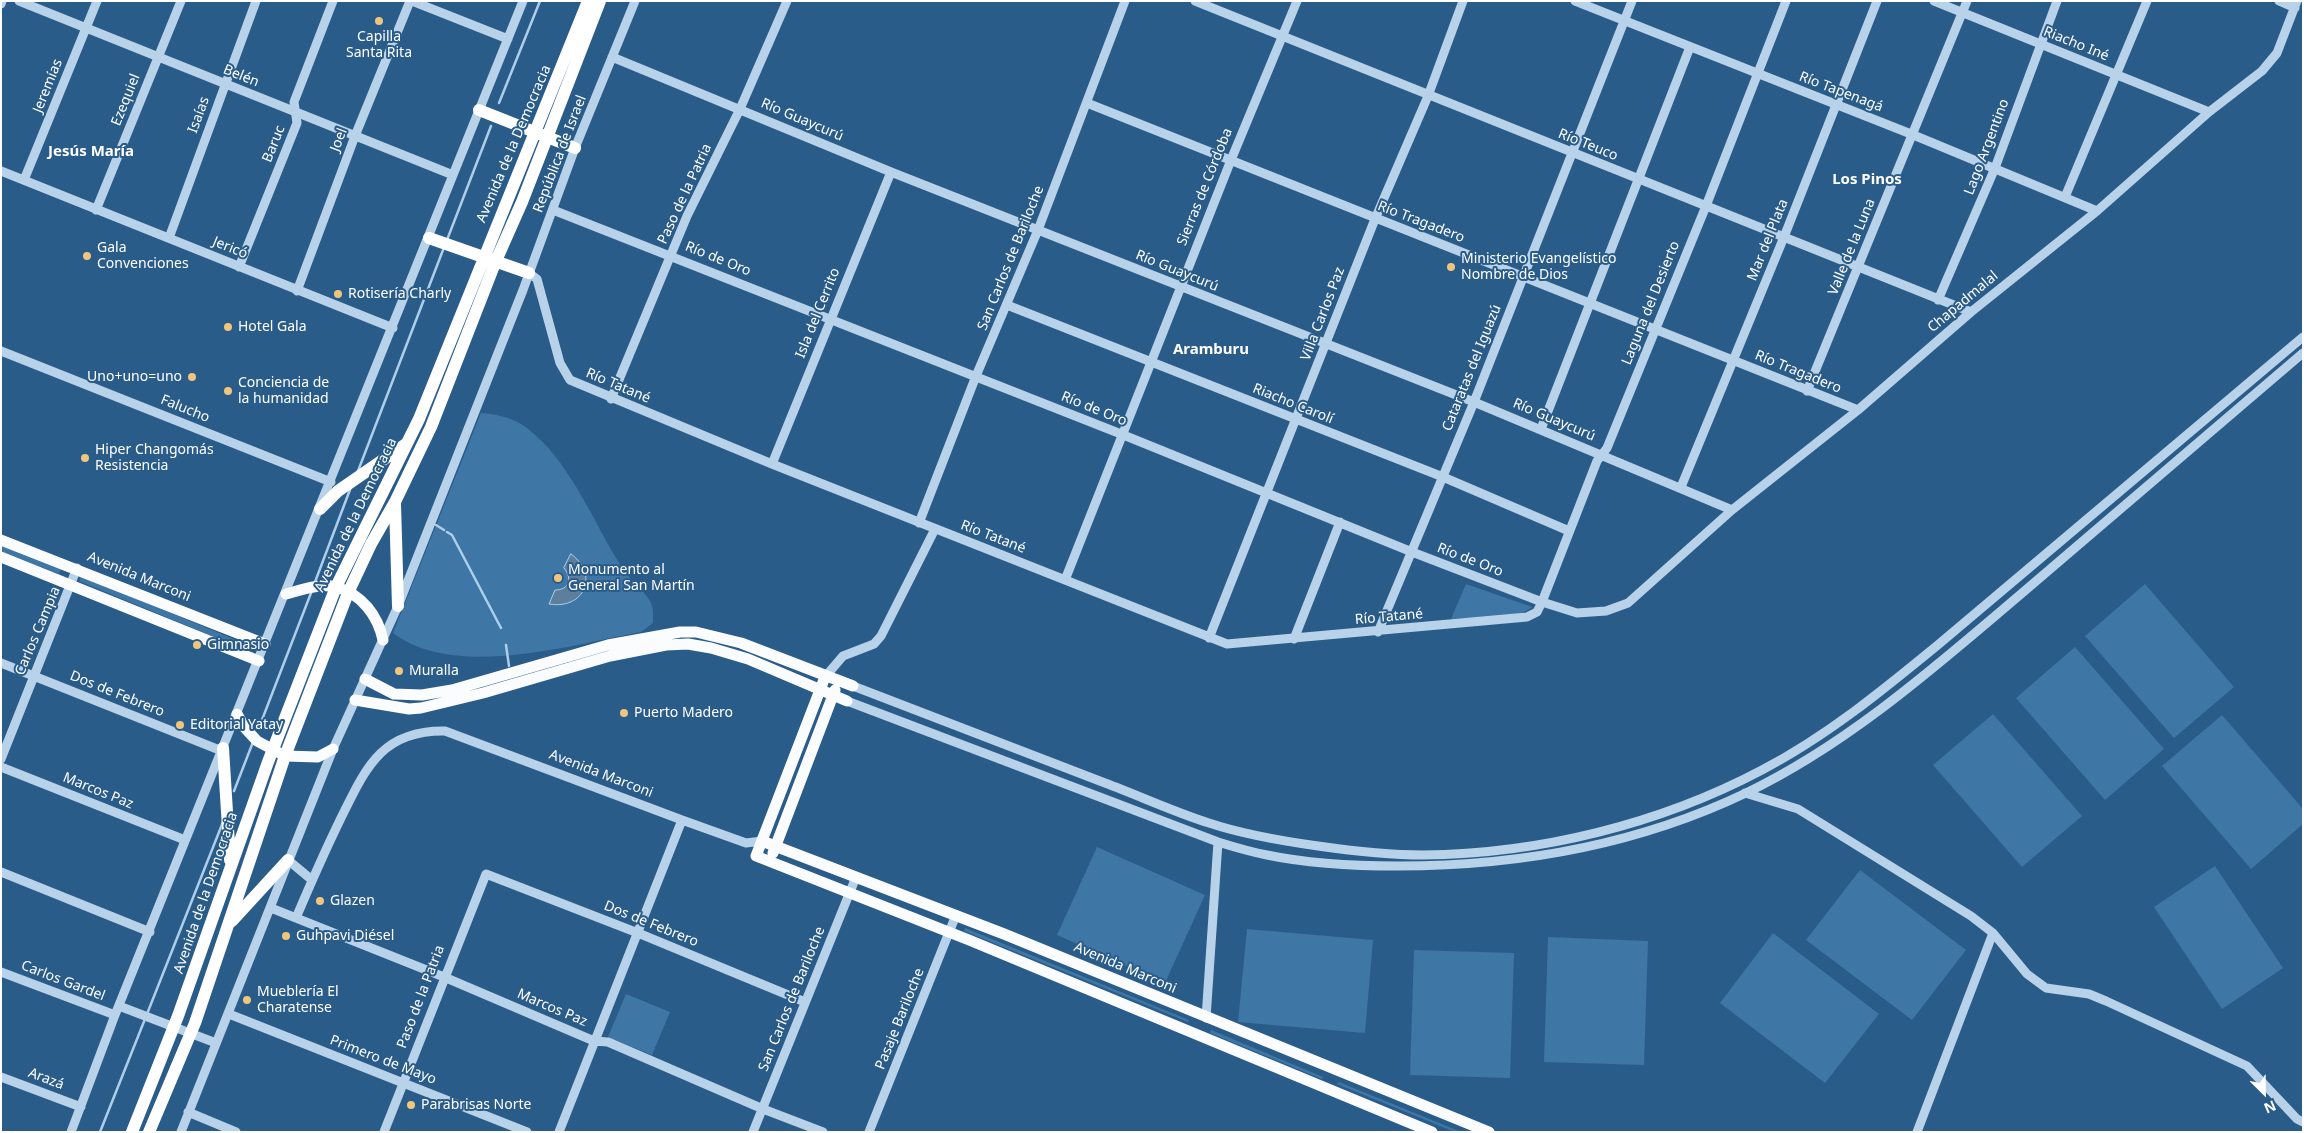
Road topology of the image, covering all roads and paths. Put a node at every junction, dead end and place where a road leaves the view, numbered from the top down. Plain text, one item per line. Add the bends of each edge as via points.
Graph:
1 (19, 1) edge
2 (97, 1) edge
3 (181, 1) edge
4 (256, 1) edge
5 (333, 1) edge
6 (411, 1) edge
7 (523, 1) edge
8 (588, 1) edge
9 (600, 1) edge
10 (635, 1) edge
11 (787, 1) edge
12 (1125, 1) edge
13 (1195, 1) edge
14 (1297, 1) edge
15 (1463, 1) edge
16 (1575, 1) edge
17 (1632, 1) edge
18 (1786, 1) edge
19 (1877, 1) edge
20 (1934, 1) edge
21 (1967, 1) edge
22 (2057, 1) edge
23 (2147, 1) edge
24 (2279, 1) edge
25 (2296, 4) edge
26 (1962, 13) junction
27 (1624, 20) junction
28 (86, 28) junction
29 (1282, 37) junction
30 (508, 39) junction
31 (2040, 44) junction
32 (1690, 47) junction
33 (158, 57) junction
34 (612, 57) junction
35 (1756, 74) junction
36 (2118, 75) junction
37 (225, 84) junction
38 (1428, 96) junction
39 (1087, 103) junction
40 (1835, 104) junction
41 (740, 109) junction
42 (478, 110) junction
43 (2209, 112) junction
44 (295, 113) junction
45 (542, 134) junction
46 (1911, 134) junction
47 (355, 136) junction
48 (575, 148) junction
49 (1571, 153) junction
50 (1231, 160) junction
51 (1995, 168) junction
52 (1, 171) edge
53 (891, 172) junction
54 (453, 175) junction
55 (24, 180) junction
56 (1638, 180) junction
57 (2065, 197) junction
58 (1706, 206) junction
59 (96, 210) junction
60 (553, 210) junction
61 (2096, 211) junction
62 (1376, 219) junction
63 (1038, 230) junction
64 (1784, 237) junction
65 (169, 238) junction
66 (429, 238) junction
67 (672, 256) junction
68 (483, 258) junction
69 (495, 263) junction
70 (239, 267) junction
71 (1859, 268) junction
72 (529, 273) junction
73 (1524, 276) junction
74 (1180, 288) junction
75 (297, 291) junction
76 (1938, 300) junction
77 (1588, 302) junction
78 (1007, 305) junction
79 (1971, 312) junction
80 (830, 319) junction
81 (393, 328) junction
82 (1655, 328) junction
83 (2303, 337) edge
84 (1326, 344) junction
85 (1, 351) edge
86 (2303, 353) edge
87 (1733, 361) junction
88 (1152, 362) junction
89 (976, 376) junction
90 (1807, 391) junction
91 (611, 399) junction
92 (1474, 402) junction
93 (1858, 410) junction
94 (1297, 420) junction
95 (1540, 429) junction
96 (1121, 434) junction
97 (408, 443) junction
98 (1602, 456) junction
99 (772, 464) junction
100 (1443, 477) junction
101 (331, 482) junction
102 (1681, 487) junction
103 (1268, 493) junction
104 (395, 502) junction
105 (320, 509) junction
106 (1732, 510) junction
107 (1340, 522) junction
108 (919, 523) junction
109 (934, 529) junction
110 (1569, 531) junction
111 (1, 540) edge
112 (1412, 552) junction
113 (1, 557) edge
114 (78, 568) junction
115 (1065, 580) junction
116 (72, 586) junction
117 (336, 587) junction
118 (348, 592) junction
119 (286, 594) junction
120 (1542, 602) junction
121 (1628, 603) joint
122 (398, 606) junction
123 (1537, 612) joint
124 (1378, 632) junction
125 (1209, 638) junction
126 (1294, 639) junction
127 (383, 640) junction
128 (265, 644) junction
129 (259, 660) junction
130 (1, 663) edge
131 (34, 676) junction
132 (825, 676) junction
133 (365, 679) junction
134 (839, 681) junction
135 (853, 686) joint
136 (820, 690) junction
137 (833, 695) junction
138 (355, 700) junction
139 (847, 700) joint
140 (237, 714) junction
141 (333, 749) junction
142 (223, 750) junction
143 (272, 750) junction
144 (284, 756) junction
145 (1, 759) edge
146 (1, 768) edge
147 (1746, 793) junction
148 (682, 820) junction
149 (186, 840) junction
150 (762, 841) junction
151 (1218, 842) junction
152 (746, 843) junction
153 (776, 846) junction
154 (756, 856) junction
155 (288, 860) junction
156 (770, 861) junction
157 (231, 869) junction
158 (1, 872) edge
159 (486, 874) joint
160 (856, 877) junction
161 (312, 880) junction
162 (850, 893) junction
163 (271, 908) junction
164 (956, 916) junction
165 (296, 918) junction
166 (229, 924) junction
167 (150, 932) junction
168 (949, 932) junction
169 (638, 933) junction
170 (1993, 933) junction
171 (1, 972) edge
172 (444, 977) junction
173 (805, 1002) junction
174 (119, 1006) junction
175 (229, 1014) junction
176 (115, 1015) junction
177 (1206, 1018) junction
178 (174, 1027) junction
179 (191, 1033) junction
180 (1199, 1035) junction
181 (594, 1041) junction
182 (216, 1043) junction
183 (1, 1076) edge
184 (403, 1082) junction
185 (81, 1107) junction
186 (763, 1109) junction
187 (188, 1112) junction
188 (213, 1122) junction
189 (2303, 1122) edge
190 (71, 1132) edge
191 (132, 1132) edge
192 (149, 1132) edge
193 (181, 1132) edge
194 (209, 1132) edge
195 (236, 1132) edge
196 (384, 1132) edge
197 (527, 1132) edge
198 (559, 1132) edge
199 (753, 1132) edge
200 (823, 1132) edge
201 (869, 1132) edge
202 (1432, 1132) edge
203 (1489, 1132) edge
204 (1917, 1132) edge

1 - 28 street, Belén
2 - 28 street, Jeremías
3 - 33 street, Ezequiel
4 - 37 street, Isaías
5 - 44 street, Baruc via 294,102
6 - 30 street
6 - 47 street, Joel
7 - 30 street
8 - 45 highway, Avenida de la Democracia
9 - 45 highway, Avenida de la Democracia
10 - 34 street, República de Israel
11 - 41 street, Paso de la Patria
12 - 39 street, San Carlos de Bariloche
13 - 29 street, Río Teuco
14 - 29 street, Sierras de Córdoba
15 - 38 street, Villa Carlos Paz
16 - 27 street, Río Tapenagá
17 - 27 street, Cataratas del Iguazú
18 - 35 street, Laguna del Desierto
19 - 40 street, Mar del Plata
20 - 26 street, Riacho Iné
21 - 26 street, Valle de la Luna
22 - 31 street, Lago Argentino
23 - 36 street
24 - 25 street
25 - 43 street, Chapadmalal via 2277,53 2262,71
26 - 31 street, Riacho Iné
26 - 46 street, Valle de la Luna
27 - 32 street, Río Tapenagá
27 - 49 street, Cataratas del Iguazú
28 - 33 street, Belén
28 - 55 street, Jeremías
29 - 38 street, Río Teuco
29 - 50 street, Sierras de Córdoba
30 - 42 street
31 - 36 street, Riacho Iné
31 - 51 street, Lago Argentino
32 - 35 street, Río Tapenagá
32 - 56 street
33 - 37 street, Belén
33 - 59 street, Ezequiel
34 - 41 street, Río Guaycurú
34 - 48 street, República de Israel
35 - 40 street, Río Tapenagá
35 - 58 street, Laguna del Desierto
36 - 43 street, Riacho Iné
36 - 57 street
37 - 44 street, Belén
37 - 65 street, Isaías
38 - 49 street, Río Teuco
38 - 62 street, Villa Carlos Paz
39 - 50 street, Río Tragadero
39 - 63 street, San Carlos de Bariloche
40 - 46 street, Río Tapenagá
40 - 64 street, Mar del Plata
41 - 53 street, Río Guaycurú
41 - 67 street, Paso de la Patria via 687,216
42 - 45 highway
42 - 54 street
43 - 61 street, Chapadmalal
44 - 47 street, Belén
44 - 70 street, Baruc via 297,123
45 - 48 highway
45 - 68 highway, Avenida de la Democracia
45 - 69 highway, Avenida de la Democracia via 522,202
46 - 51 street, Río Tapenagá
46 - 71 street, Valle de la Luna
47 - 54 street, Belén
47 - 75 street, Joel
48 - 60 street, República de Israel
49 - 56 street, Río Teuco
49 - 73 street, Cataratas del Iguazú
50 - 62 street, Río Tragadero
50 - 74 street, Sierras de Córdoba
51 - 57 street, Río Tapenagá
51 - 76 street, Lago Argentino
52 - 55 street, Jericó
53 - 63 street, Río Guaycurú
53 - 80 street, Isla del Cerrito
54 - 66 street
55 - 59 street, Jericó
56 - 58 street, Río Teuco
56 - 77 street
57 - 61 street, Río Tapenagá
58 - 64 street, Río Teuco
58 - 82 street, Laguna del Desierto
59 - 65 street, Jericó
60 - 67 street, Río de Oro
60 - 72 street, República de Israel
61 - 79 street, Chapadmalal
62 - 73 street, Río Tragadero
62 - 84 street, Villa Carlos Paz
63 - 74 street, Río Guaycurú
63 - 78 street, San Carlos de Bariloche
64 - 71 street, Río Teuco
64 - 87 street, Mar del Plata
65 - 70 street, Jericó
66 - 68 highway
66 - 81 street
67 - 80 street, Río de Oro
67 - 91 street, Paso de la Patria
68 - 69 highway
68 - 97 highway, Avenida de la Democracia
69 - 72 highway
69 - 104 highway, Avenida de la Democracia via 431,427
70 - 75 street, Jericó
71 - 76 street, Río Teuco
71 - 90 street, Valle de la Luna
72 - 91 street, Río Tatané via 537,279 560,363 570,380
72 - 122 street, República de Israel
73 - 77 street, Río Tragadero
73 - 92 street, Cataratas del Iguazú
74 - 84 street, Río Guaycurú
74 - 88 street, Sierras de Córdoba
75 - 81 street, Jericó
76 - 79 street, Río Teuco
77 - 82 street, Río Tragadero
77 - 95 street
78 - 88 street, Riacho Carolí
78 - 89 street, San Carlos de Bariloche
79 - 93 street, Chapadmalal
80 - 89 street, Río de Oro
80 - 99 street, Isla del Cerrito
81 - 101 street
82 - 87 street, Río Tragadero
82 - 98 street, Laguna del Desierto
83 - 135 street via 1939,644 1823,734 1738,783 1616,828 1549,842 1424,855 1372,853 1277,841 1210,824
84 - 92 street, Río Guaycurú
84 - 94 street, Villa Carlos Paz
85 - 101 street, Falucho
86 - 147 street via 1886,705 1828,746
87 - 90 street, Río Tragadero
87 - 102 street, Mar del Plata
88 - 94 street, Riacho Carolí
88 - 96 street, Sierras de Córdoba
89 - 96 street, Río de Oro
89 - 108 street, San Carlos de Bariloche
90 - 93 street, Río Tragadero
91 - 99 street, Río Tatané
92 - 95 street, Río Guaycurú
92 - 100 street, Cataratas del Iguazú
93 - 106 street, Chapadmalal
94 - 100 street, Riacho Carolí
94 - 103 street, Villa Carlos Paz
95 - 98 street, Río Guaycurú
96 - 103 street, Río de Oro
96 - 115 street, Sierras de Córdoba
97 - 105 highway via 338,491
97 - 117 highway, Avenida de la Democracia
98 - 102 street, Río Guaycurú
98 - 110 street, Laguna del Desierto via 1597,461
99 - 108 street, Río Tatané
100 - 110 street, Riacho Carolí
100 - 112 street, Cataratas del Iguazú
101 - 105 street
102 - 106 street, Río Guaycurú
103 - 107 street, Río de Oro
103 - 125 street, Villa Carlos Paz
104 - 118 highway, Avenida de la Democracia
104 - 122 highway
105 - 119 street
106 - 121 street, Chapadmalal
107 - 112 street, Río de Oro
107 - 126 street
108 - 109 street, Río Tatané
109 - 115 street, Río Tatané
109 - 132 street via 881,636 874,644 843,656
110 - 120 street, Laguna del Desierto
111 - 114 main road, Avenida Marconi
112 - 120 street, Río de Oro
112 - 124 street, Cataratas del Iguazú
113 - 116 main road
114 - 116 street, Carlos Campia
114 - 128 main road, Avenida Marconi
115 - 125 street, Río Tatané
116 - 129 main road
116 - 131 street, Carlos Campia
117 - 118 main road
117 - 119 main road via 316,587
117 - 143 highway, Avenida de la Democracia
118 - 127 main road via 369,609 380,626
118 - 144 highway, Avenida de la Democracia
119 - 128 street
120 - 121 street, Río de Oro via 1577,613 1606,611
120 - 123 street, Laguna del Desierto
122 - 127 street
123 - 124 street, Río Tatané via 1527,617
124 - 126 street, Río Tatané
125 - 126 street, Río Tatané via 1227,644
127 - 133 street
128 - 129 street
129 - 140 street
130 - 131 street, Dos de Febrero
131 - 142 street, Dos de Febrero
131 - 145 street, Carlos Campia
132 - 133 main road via 741,643 696,632 680,632 608,645 452,690 422,695 394,694
132 - 134 main road
132 - 136 main road
133 - 138 street
134 - 135 main road
134 - 137 main road
136 - 137 main road
136 - 138 main road via 748,659 688,644 610,656 421,708
136 - 150 main road
137 - 139 main road
137 - 153 main road
138 - 141 street
139 - 151 street
140 - 142 street
140 - 143 main road via 257,741
141 - 144 main road via 318,757
141 - 155 street
142 - 149 street
142 - 157 highway
143 - 144 main road
143 - 157 highway, Avenida de la Democracia
144 - 166 highway, Avenida de la Democracia
146 - 149 street, Marcos Paz
147 - 151 street via 1671,824 1620,840 1553,854 1482,863 1370,866 1267,855
147 - 170 street via 1798,809 1971,916
148 - 152 street, Avenida Marconi
148 - 161 street, Avenida Marconi via 445,732 423,731 390,746 366,767
148 - 169 street
149 - 167 street
150 - 152 street, Avenida Marconi
150 - 153 main road, Avenida Marconi
150 - 154 main road
151 - 177 street
152 - 154 street
153 - 156 main road
153 - 160 main road, Avenida Marconi
154 - 156 main road
155 - 161 street
155 - 163 street
155 - 166 highway
156 - 162 main road
157 - 178 highway, Avenida de la Democracia
158 - 167 street
159 - 169 street, Dos de Febrero
159 - 172 street, Paso de la Patria
160 - 162 street, San Carlos de Bariloche
160 - 164 main road, Avenida Marconi
161 - 165 street
162 - 168 main road
162 - 173 street, San Carlos de Bariloche
163 - 165 street, Marcos Paz
163 - 175 street
164 - 168 street, Pasaje Bariloche
164 - 177 main road, Avenida Marconi
165 - 172 street, Marcos Paz
166 - 179 highway, Avenida de la Democracia
167 - 174 street
168 - 180 main road
168 - 201 street, Pasaje Bariloche
169 - 173 street, Dos de Febrero
169 - 181 street
170 - 189 street via 2027,974 2046,988 2089,994 2106,1000 2247,1066 2296,1119
170 - 204 street
171 - 176 street, Carlos Gardel
172 - 181 street, Marcos Paz
172 - 184 street, Paso de la Patria
173 - 186 street, San Carlos de Bariloche
174 - 176 street
174 - 178 street
175 - 182 street
175 - 184 street, Primero de Mayo
176 - 185 street
177 - 180 main road
177 - 203 main road, Avenida Marconi
178 - 179 street
178 - 191 highway, Avenida de la Democracia
179 - 182 street
179 - 192 highway, Avenida de la Democracia
180 - 202 main road
181 - 186 street, Marcos Paz via 608,1042
181 - 198 street
182 - 187 street
183 - 185 street, Arazá
184 - 196 street, Paso de la Patria
184 - 197 street, Primero de Mayo
185 - 190 street
186 - 199 street, San Carlos de Bariloche
186 - 200 street, Marcos Paz
187 - 188 street
187 - 193 street
188 - 194 street
188 - 195 street

